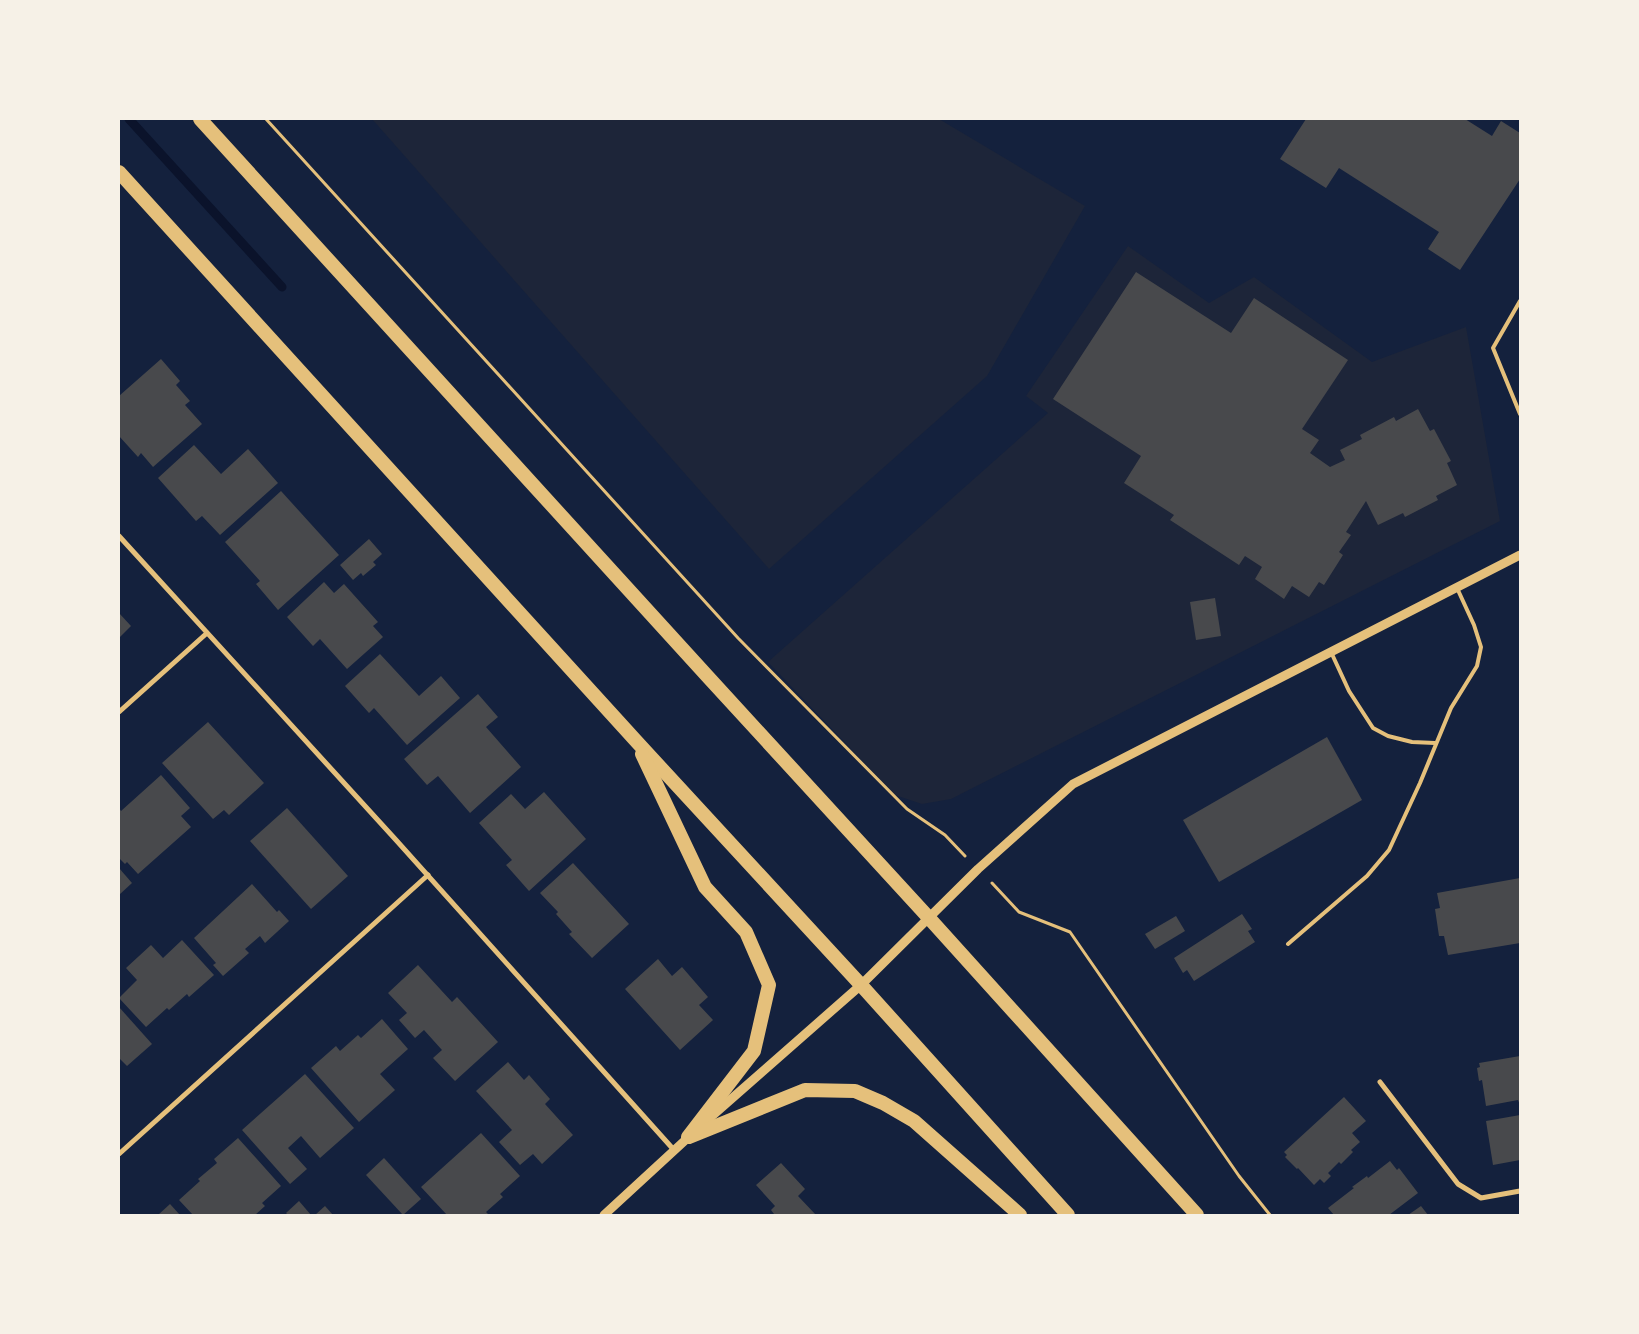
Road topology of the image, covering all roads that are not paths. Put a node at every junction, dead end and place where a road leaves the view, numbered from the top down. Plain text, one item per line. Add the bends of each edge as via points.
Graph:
1 (200, 119) edge
2 (119, 172) edge
3 (1520, 301) edge
4 (1520, 414) edge
5 (119, 536) edge
6 (1520, 555) edge
7 (1457, 588) junction
8 (207, 633) junction
9 (1331, 652) junction
10 (119, 712) edge
11 (636, 742) junction
12 (1435, 743) junction
13 (428, 875) junction
14 (929, 918) junction
15 (1288, 944) dead end
16 (861, 985) junction
17 (1380, 1082) dead end
18 (688, 1137) junction
19 (674, 1150) junction
20 (119, 1154) edge
21 (1520, 1190) edge
22 (604, 1215) edge
23 (1020, 1215) edge
24 (1068, 1215) edge
25 (1197, 1215) edge

1 - 14 highway
2 - 11 highway
3 - 4 lane via 1493,348
5 - 8 street
6 - 7 street
7 - 9 street
7 - 12 lane via 1480,647 1477,666 1451,708
8 - 10 street
8 - 13 street
9 - 12 lane via 1349,691 1373,728 1412,742
9 - 14 street via 1073,784
11 - 16 highway
11 - 18 highway via 705,887 746,932 769,985 754,1051
12 - 15 lane via 1389,850 1367,876
13 - 19 street
13 - 20 street
14 - 16 street
14 - 25 highway
16 - 18 street
16 - 24 highway
17 - 21 street via 1458,1184 1481,1198
18 - 19 street
18 - 23 highway via 805,1090 856,1091 914,1121
19 - 22 street

